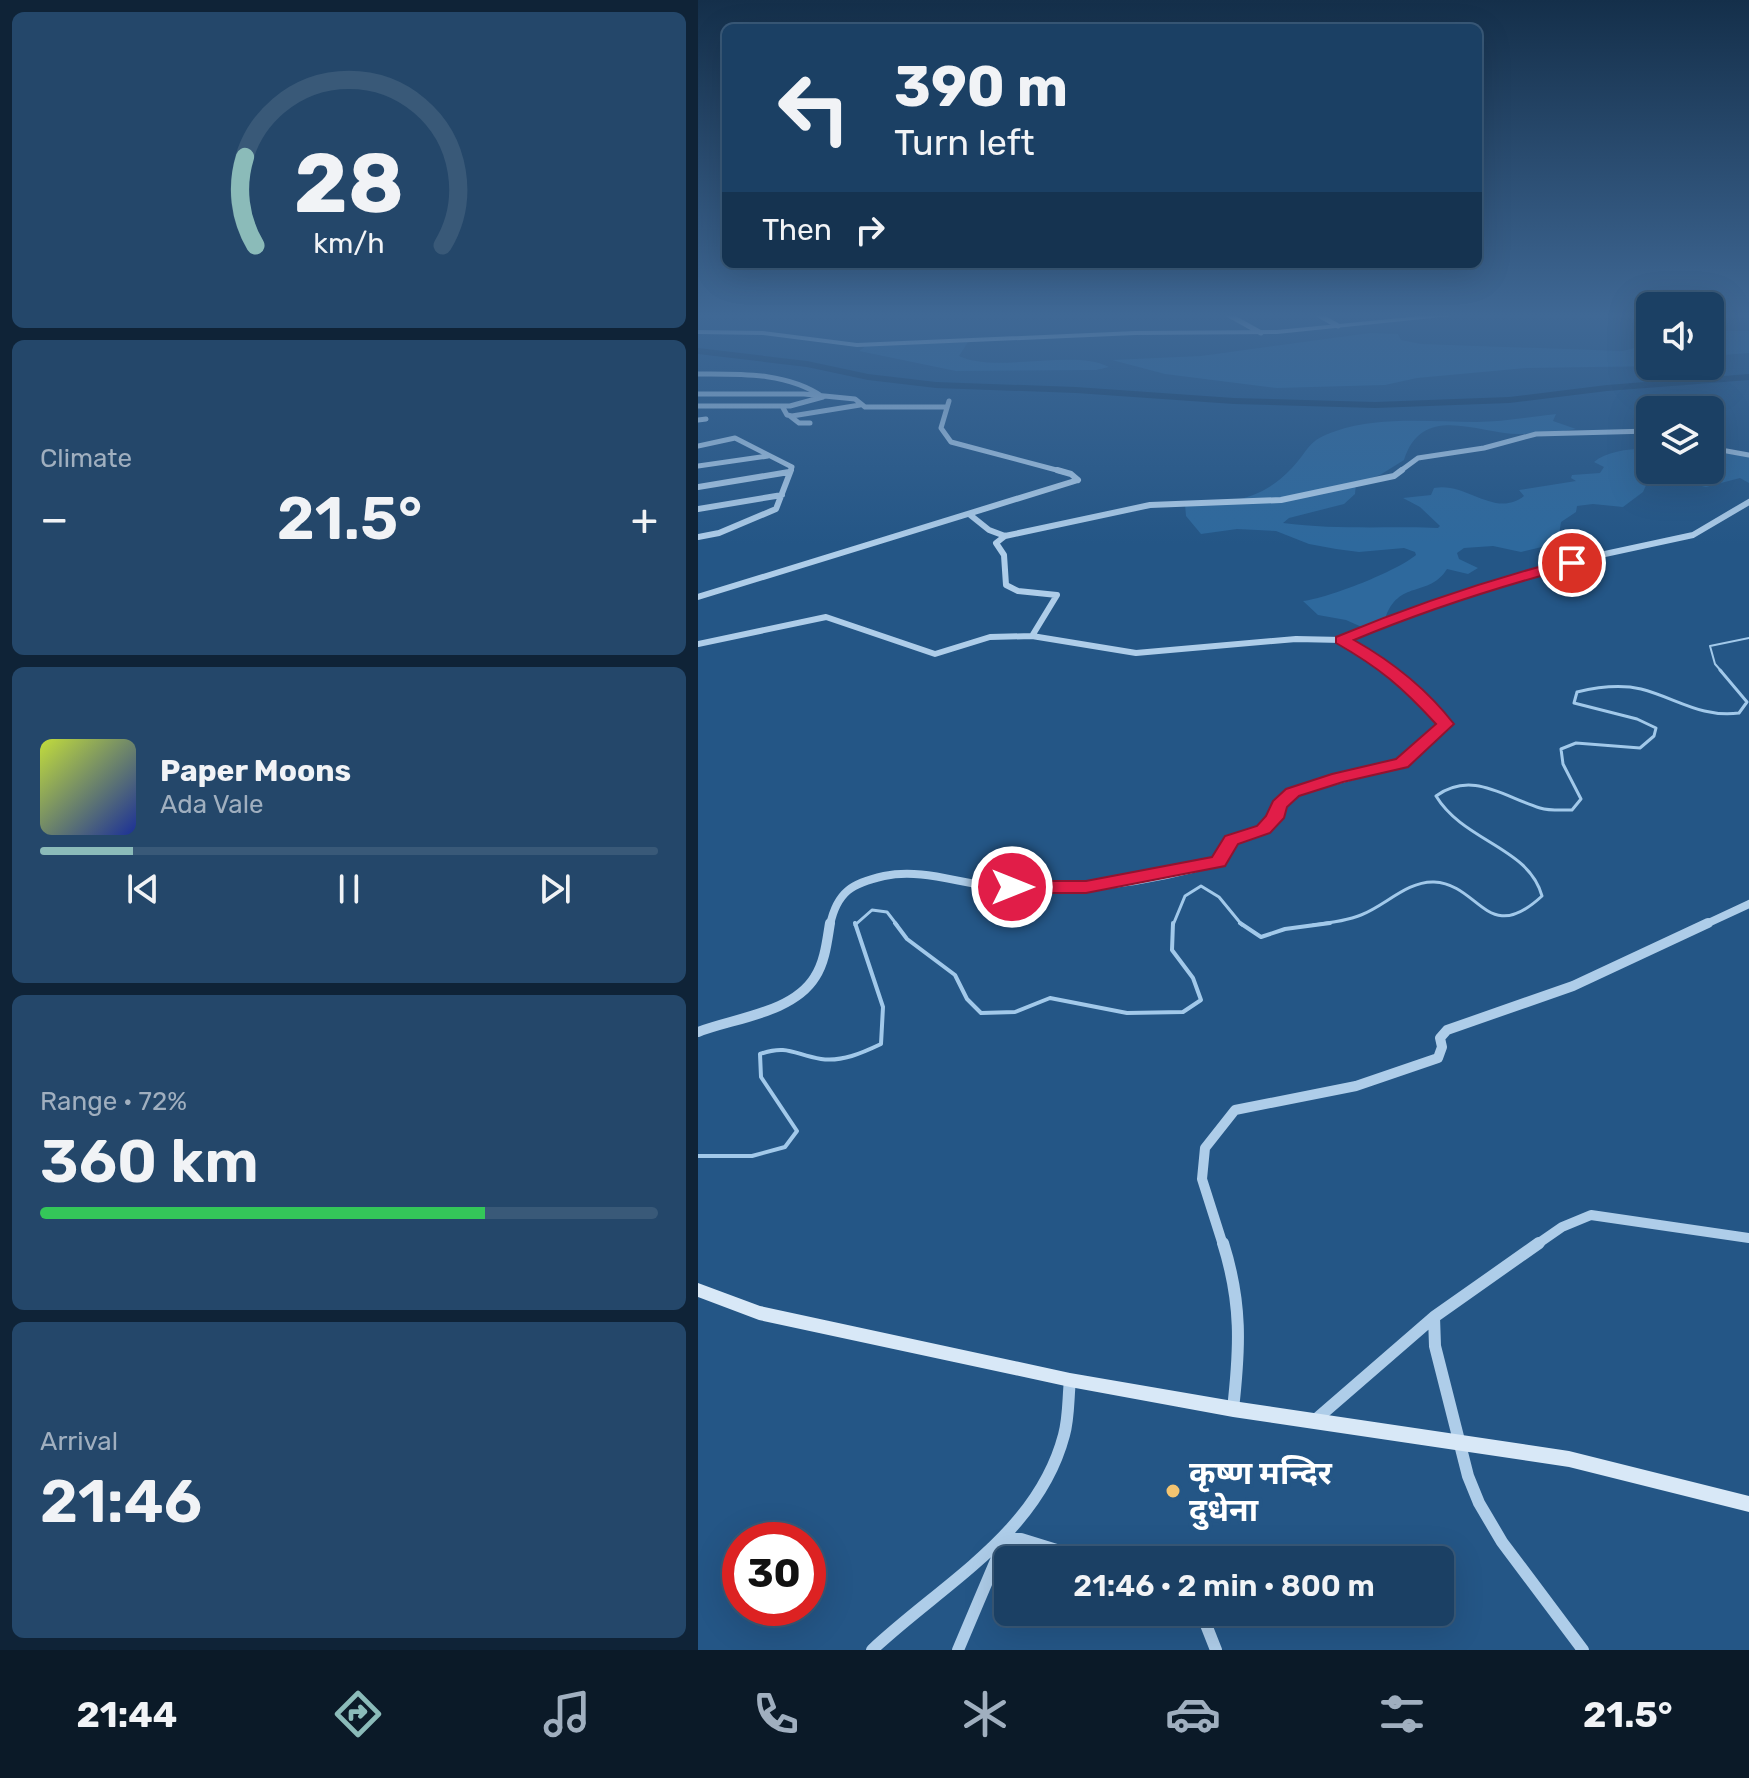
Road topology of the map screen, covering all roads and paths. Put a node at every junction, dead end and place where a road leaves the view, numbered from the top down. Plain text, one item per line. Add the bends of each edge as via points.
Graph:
1 (811, 391) edge
2 (698, 394) edge
3 (823, 397) junction
4 (860, 405) junction
5 (698, 406) edge
6 (782, 406) junction
7 (790, 415) junction
8 (706, 419) dead end
9 (698, 420) edge
10 (810, 423) dead end
11 (1636, 431) edge
12 (698, 446) edge
13 (1724, 451) edge
14 (1749, 455) edge
15 (770, 456) junction
16 (698, 466) edge
17 (789, 472) junction
18 (698, 487) edge
19 (782, 495) junction
20 (1749, 502) edge
21 (698, 509) edge
22 (969, 514) junction
23 (1005, 536) junction
24 (698, 537) edge
25 (698, 597) edge
26 (1032, 636) junction
27 (1342, 640) junction
28 (698, 644) edge
29 (1749, 904) edge
30 (698, 1032) edge
31 (1749, 1238) edge
32 (698, 1290) edge
33 (1434, 1317) junction
34 (1070, 1380) junction
35 (1233, 1409) junction
36 (1313, 1421) junction
37 (1461, 1444) junction
38 (1749, 1504) edge
39 (1005, 1539) junction
40 (1044, 1546) edge
41 (1207, 1626) edge
42 (872, 1650) edge
43 (958, 1650) edge
44 (1216, 1650) edge
45 (1583, 1650) edge

1 - 3 street
2 - 3 street
3 - 4 street via 855,399
3 - 6 street
4 - 7 street
4 - 22 street via 948,404 941,428 951,442 1078,477
5 - 6 street
6 - 7 street
7 - 10 street via 799,423
8 - 9 street
11 - 23 street via 1536,434 1418,458 1394,476 1309,495 1150,505
12 - 15 street via 735,438
13 - 14 street
15 - 16 street
15 - 17 street via 792,467
17 - 18 street
17 - 19 street
19 - 21 street
19 - 24 street via 776,509
20 - 27 street via 1693,535 1499,582
22 - 23 street
22 - 25 street
23 - 26 street via 996,543 1004,555 1006,585 1057,595 1043,626
26 - 27 street via 1136,653
26 - 28 street via 990,637 935,654 826,617
27 - 30 street via 1403,679 1445,724 1402,763 1293,792 1264,829 1231,840 1218,862 1201,867 1086,887 991,887 917,871 870,880 836,899 826,951 813,981 770,1007
29 - 35 street via 1573,986 1447,1030 1440,1038 1438,1058 1419,1066 1356,1086 1235,1110 1205,1148 1202,1179 1235,1282 1240,1348
31 - 33 street via 1591,1215 1562,1227
32 - 34 main road via 759,1313
33 - 36 street
33 - 37 street via 1435,1346
34 - 35 main road
34 - 39 street via 1064,1435 1049,1475 1031,1509
35 - 36 main road
36 - 37 main road
37 - 38 main road via 1569,1459
37 - 45 street via 1479,1503 1502,1542
39 - 40 street
39 - 42 street
39 - 43 street
41 - 44 street

